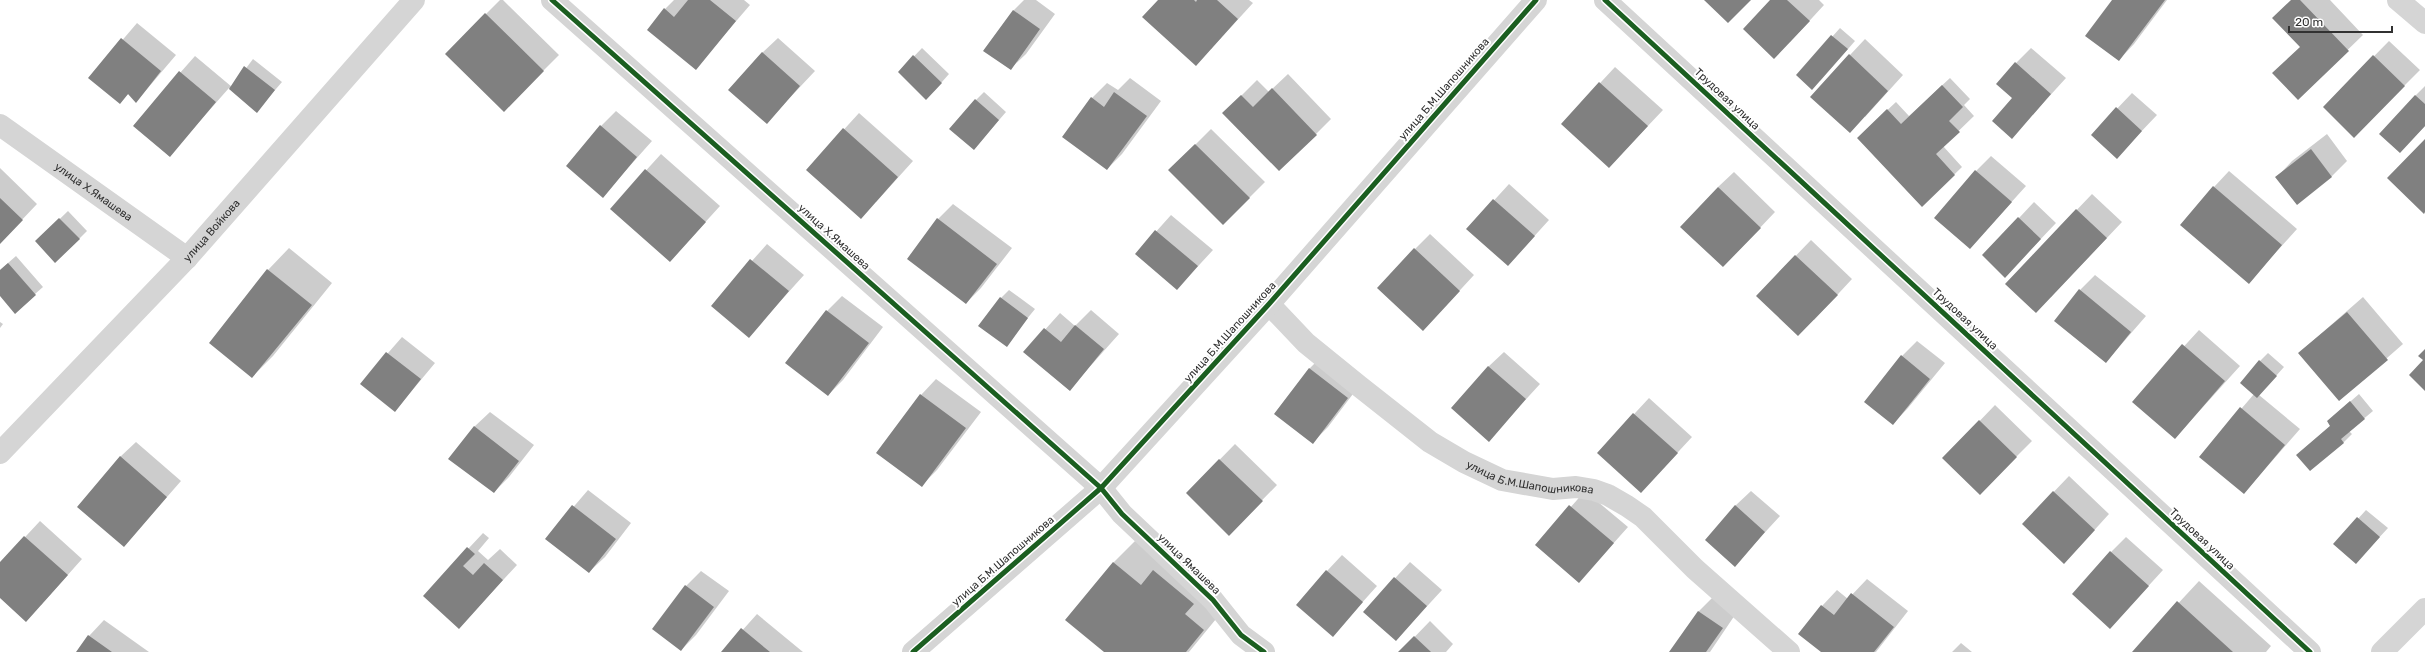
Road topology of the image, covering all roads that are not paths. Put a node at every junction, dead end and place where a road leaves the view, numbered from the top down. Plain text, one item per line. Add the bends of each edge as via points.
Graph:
1 (414, 0) edge
2 (552, 0) edge
3 (1536, 0) edge
4 (1605, 0) edge
5 (2398, 0) edge
6 (2425, 23) edge
7 (0, 125) edge
8 (187, 258) junction
9 (1269, 304) junction
10 (0, 453) edge
11 (1101, 488) junction
12 (2425, 609) edge
13 (913, 652) edge
14 (1264, 652) edge
15 (1789, 652) edge
16 (2310, 652) edge
17 (2382, 652) edge

1 - 8 street, улица Войкова
2 - 11 street, улица Х.Ямашева
3 - 9 street, улица Б.М.Шапошникова
4 - 16 street, Трудовая улица
5 - 6 street
7 - 8 street, улица Х.Ямашева
8 - 10 street, улица Войкова
9 - 11 street, улица Б.М.Шапошникова
9 - 15 street, улица Б.М.Шапошникова via 1306,343 1359,386 1430,442 1464,462 1502,480 1546,488 1576,487 1594,490 1628,506
11 - 13 street, улица Б.М.Шапошникова
11 - 14 street, улица Ямашева via 1122,514 1213,600 1241,635
12 - 17 street

